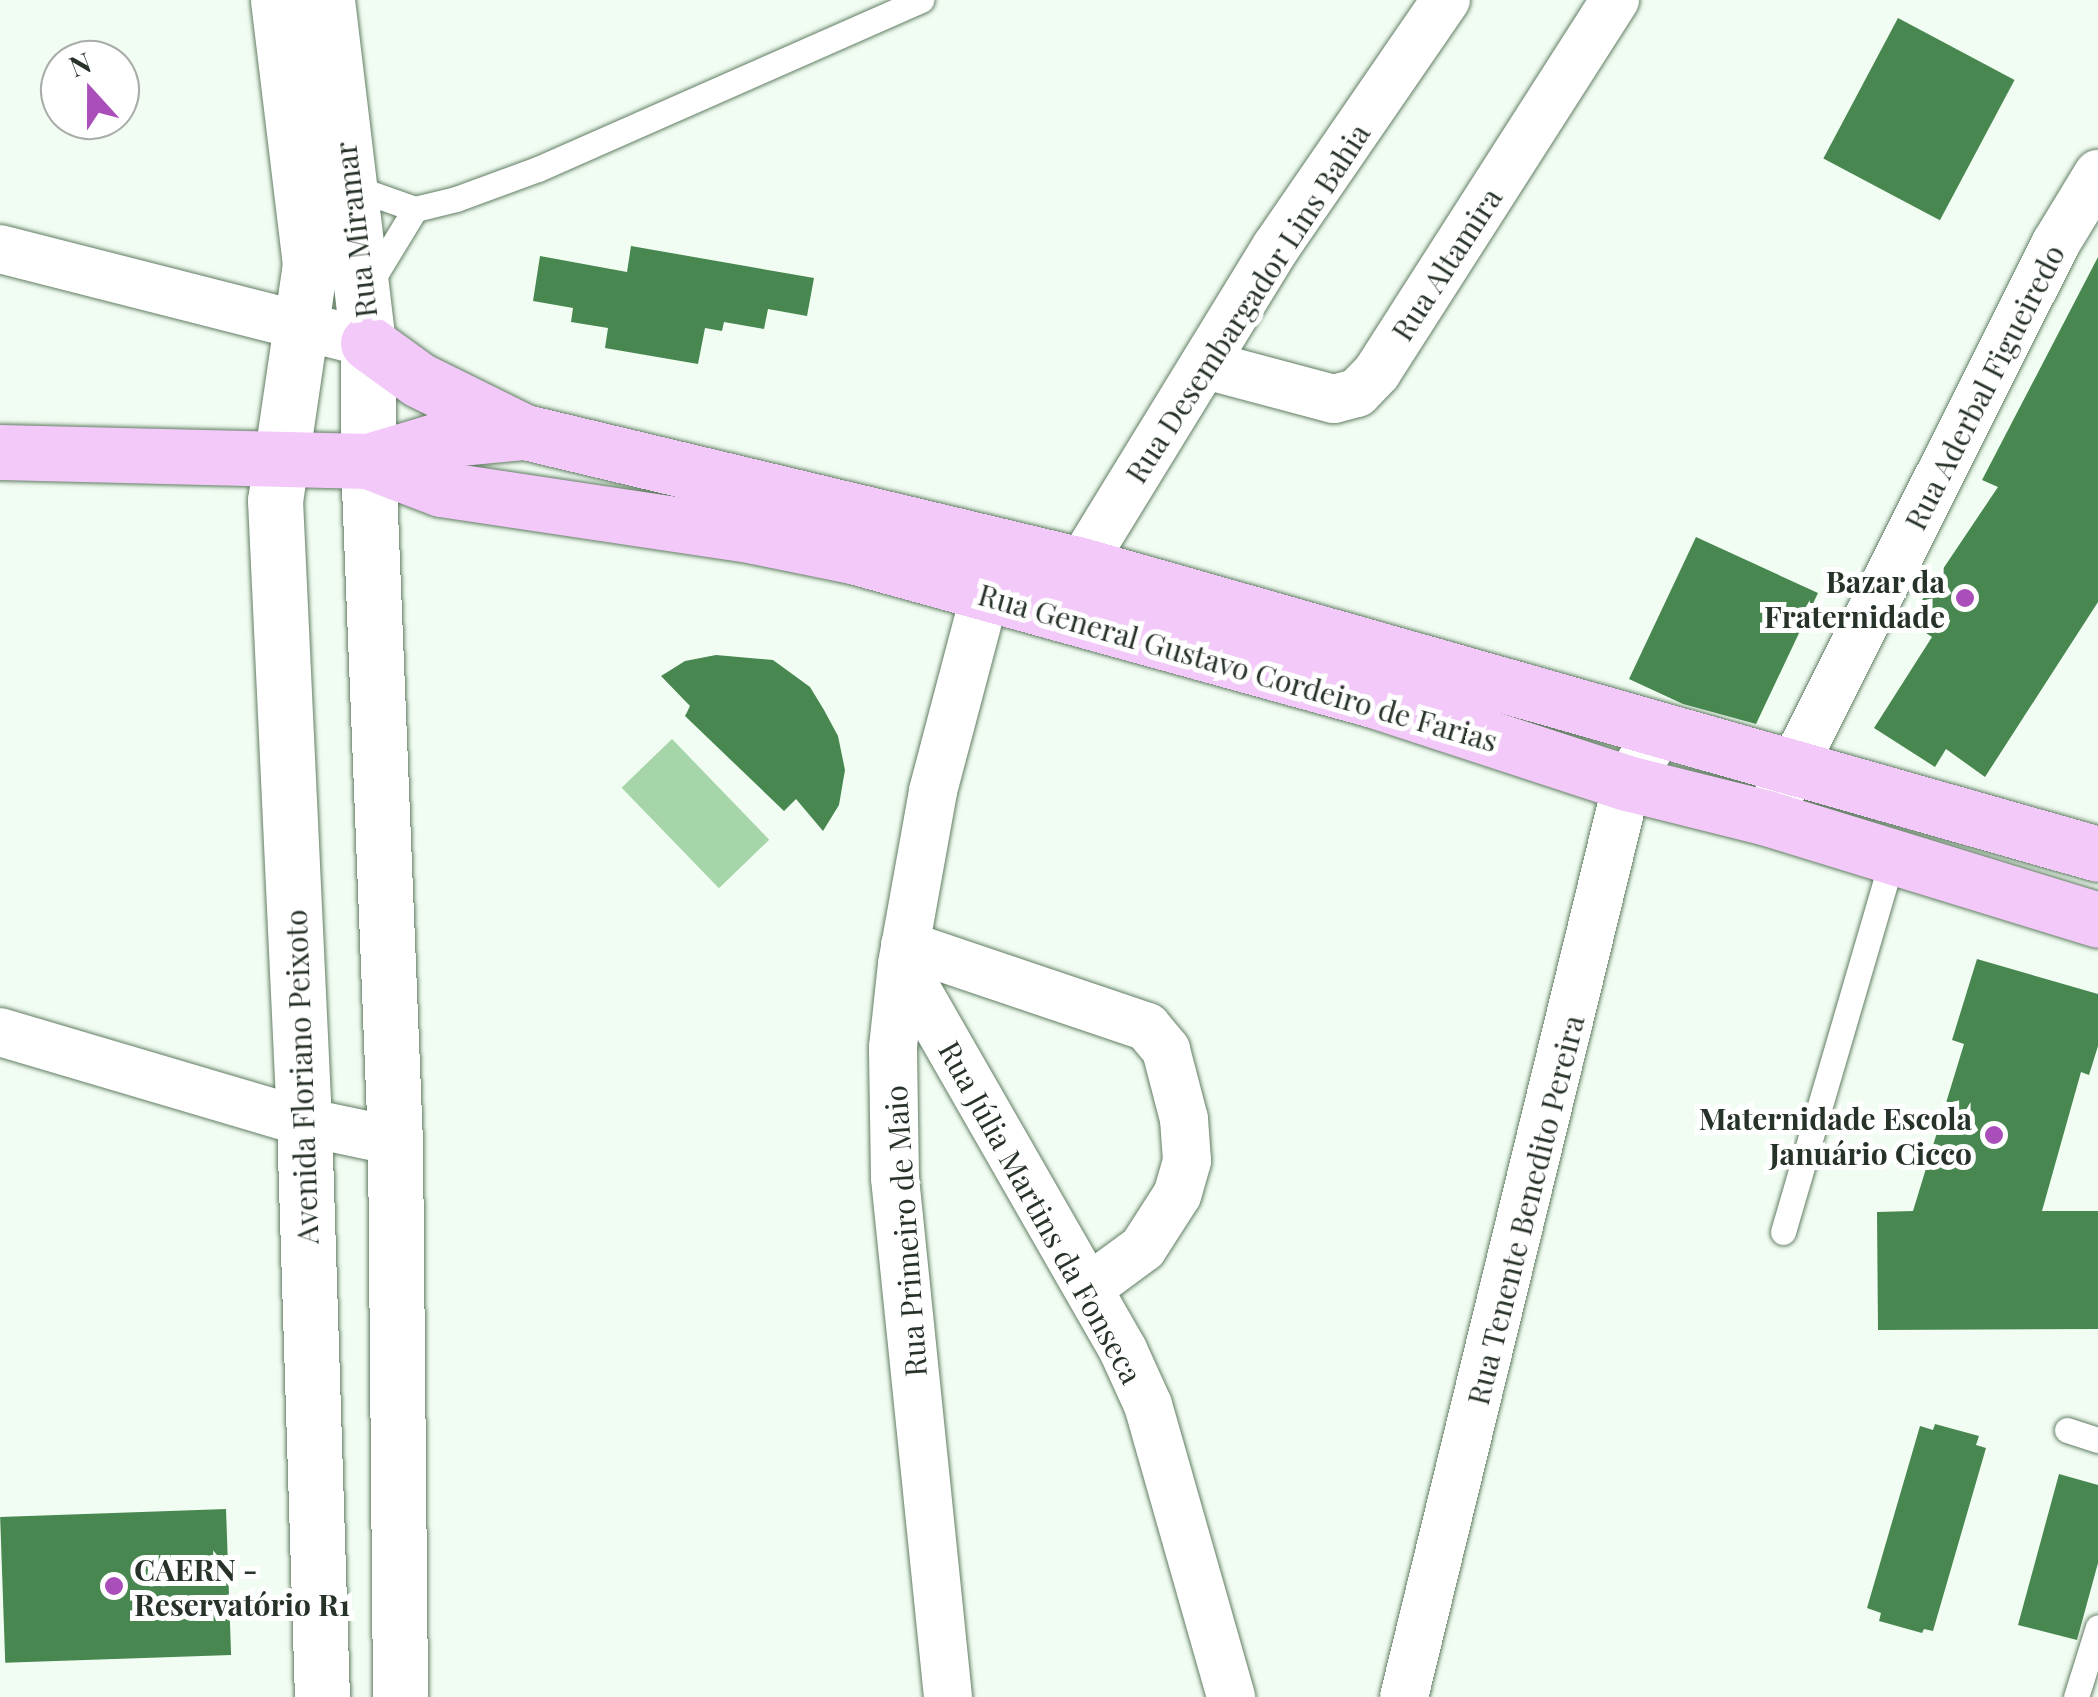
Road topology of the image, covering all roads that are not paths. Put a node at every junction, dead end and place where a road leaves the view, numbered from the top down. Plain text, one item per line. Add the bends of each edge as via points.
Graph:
1 (278, 0) edge
2 (327, 0) edge
3 (922, 0) edge
4 (1446, 0) edge
5 (1615, 0) edge
6 (2098, 174) edge
7 (350, 186) junction
8 (415, 209) junction
9 (0, 248) edge
10 (366, 320) junction
11 (300, 326) junction
12 (1206, 365) junction
13 (525, 432) junction
14 (0, 452) edge
15 (278, 458) junction
16 (368, 461) junction
17 (1071, 589) junction
18 (984, 594) junction
19 (1660, 730) junction
20 (1794, 764) junction
21 (1628, 784) junction
22 (1767, 818) junction
23 (2098, 854) edge
24 (1893, 856) junction
25 (2098, 920) edge
26 (903, 955) junction
27 (0, 1032) edge
28 (304, 1122) junction
29 (395, 1141) junction
30 (1783, 1232) dead end
31 (1090, 1287) junction
32 (2067, 1430) dead end
33 (2098, 1440) edge
34 (2098, 1627) edge
35 (322, 1697) edge
36 (400, 1697) edge
37 (948, 1697) edge
38 (1231, 1697) edge
39 (1404, 1697) edge
40 (2076, 1697) edge

1 - 11 main road, Rua Miramar via 310,264
2 - 7 main road, Rua Miramar
3 - 8 lane via 538,168
4 - 12 street, Rua Desembargador Lins Bahia via 1276,247
5 - 12 street, Rua Altamira via 1357,393 1334,399
6 - 20 street, Rua Aderbal Figueiredo via 2056,243
7 - 8 lane
7 - 10 main road, Rua Miramar
8 - 10 lane via 392,240
9 - 11 street
10 - 11 street
10 - 13 main road via 419,380
10 - 16 main road, Rua Miramar
11 - 15 main road, Rua Miramar
12 - 17 street, Rua Desembargador Lins Bahia
13 - 16 main road, Rua General Gustavo Cordeiro de Farias via 438,440
13 - 17 main road, Rua General Gustavo Cordeiro de Farias
14 - 15 main road, Rua General Gustavo Cordeiro de Farias
15 - 16 main road, Rua General Gustavo Cordeiro de Farias
15 - 28 main road, Avenida Floriano Peixoto
16 - 18 main road, Rua General Gustavo Cordeiro de Farias via 441,490 754,536
16 - 29 main road
17 - 18 main road, Rua General Gustavo Cordeiro de Farias
17 - 19 main road, Rua General Gustavo Cordeiro de Farias
17 - 21 main road, Rua General Gustavo Cordeiro de Farias
18 - 26 street, Rua Primeiro de Maio via 932,791
19 - 20 main road, Rua General Gustavo Cordeiro de Farias
19 - 21 street, Rua Tenente Benedito Pereira
20 - 22 street, Rua Aderbal Figueiredo
20 - 23 main road, Rua General Gustavo Cordeiro de Farias
21 - 22 main road, Rua General Gustavo Cordeiro de Farias
21 - 39 street, Rua Tenente Benedito Pereira
22 - 24 main road, Rua General Gustavo Cordeiro de Farias
24 - 25 main road, Rua General Gustavo Cordeiro de Farias
24 - 30 lane
26 - 31 street, Rua Júlia Martins da Fonseca
26 - 31 street via 1148,1027 1166,1050 1184,1119 1187,1161 1178,1195 1143,1248
26 - 37 street, Rua Primeiro de Maio via 894,1047 895,1178
27 - 28 street
28 - 29 street
28 - 35 main road, Avenida Floriano Peixoto
29 - 36 main road
31 - 38 street, Rua Júlia Martins da Fonseca via 1148,1406
32 - 33 lane
34 - 40 lane

